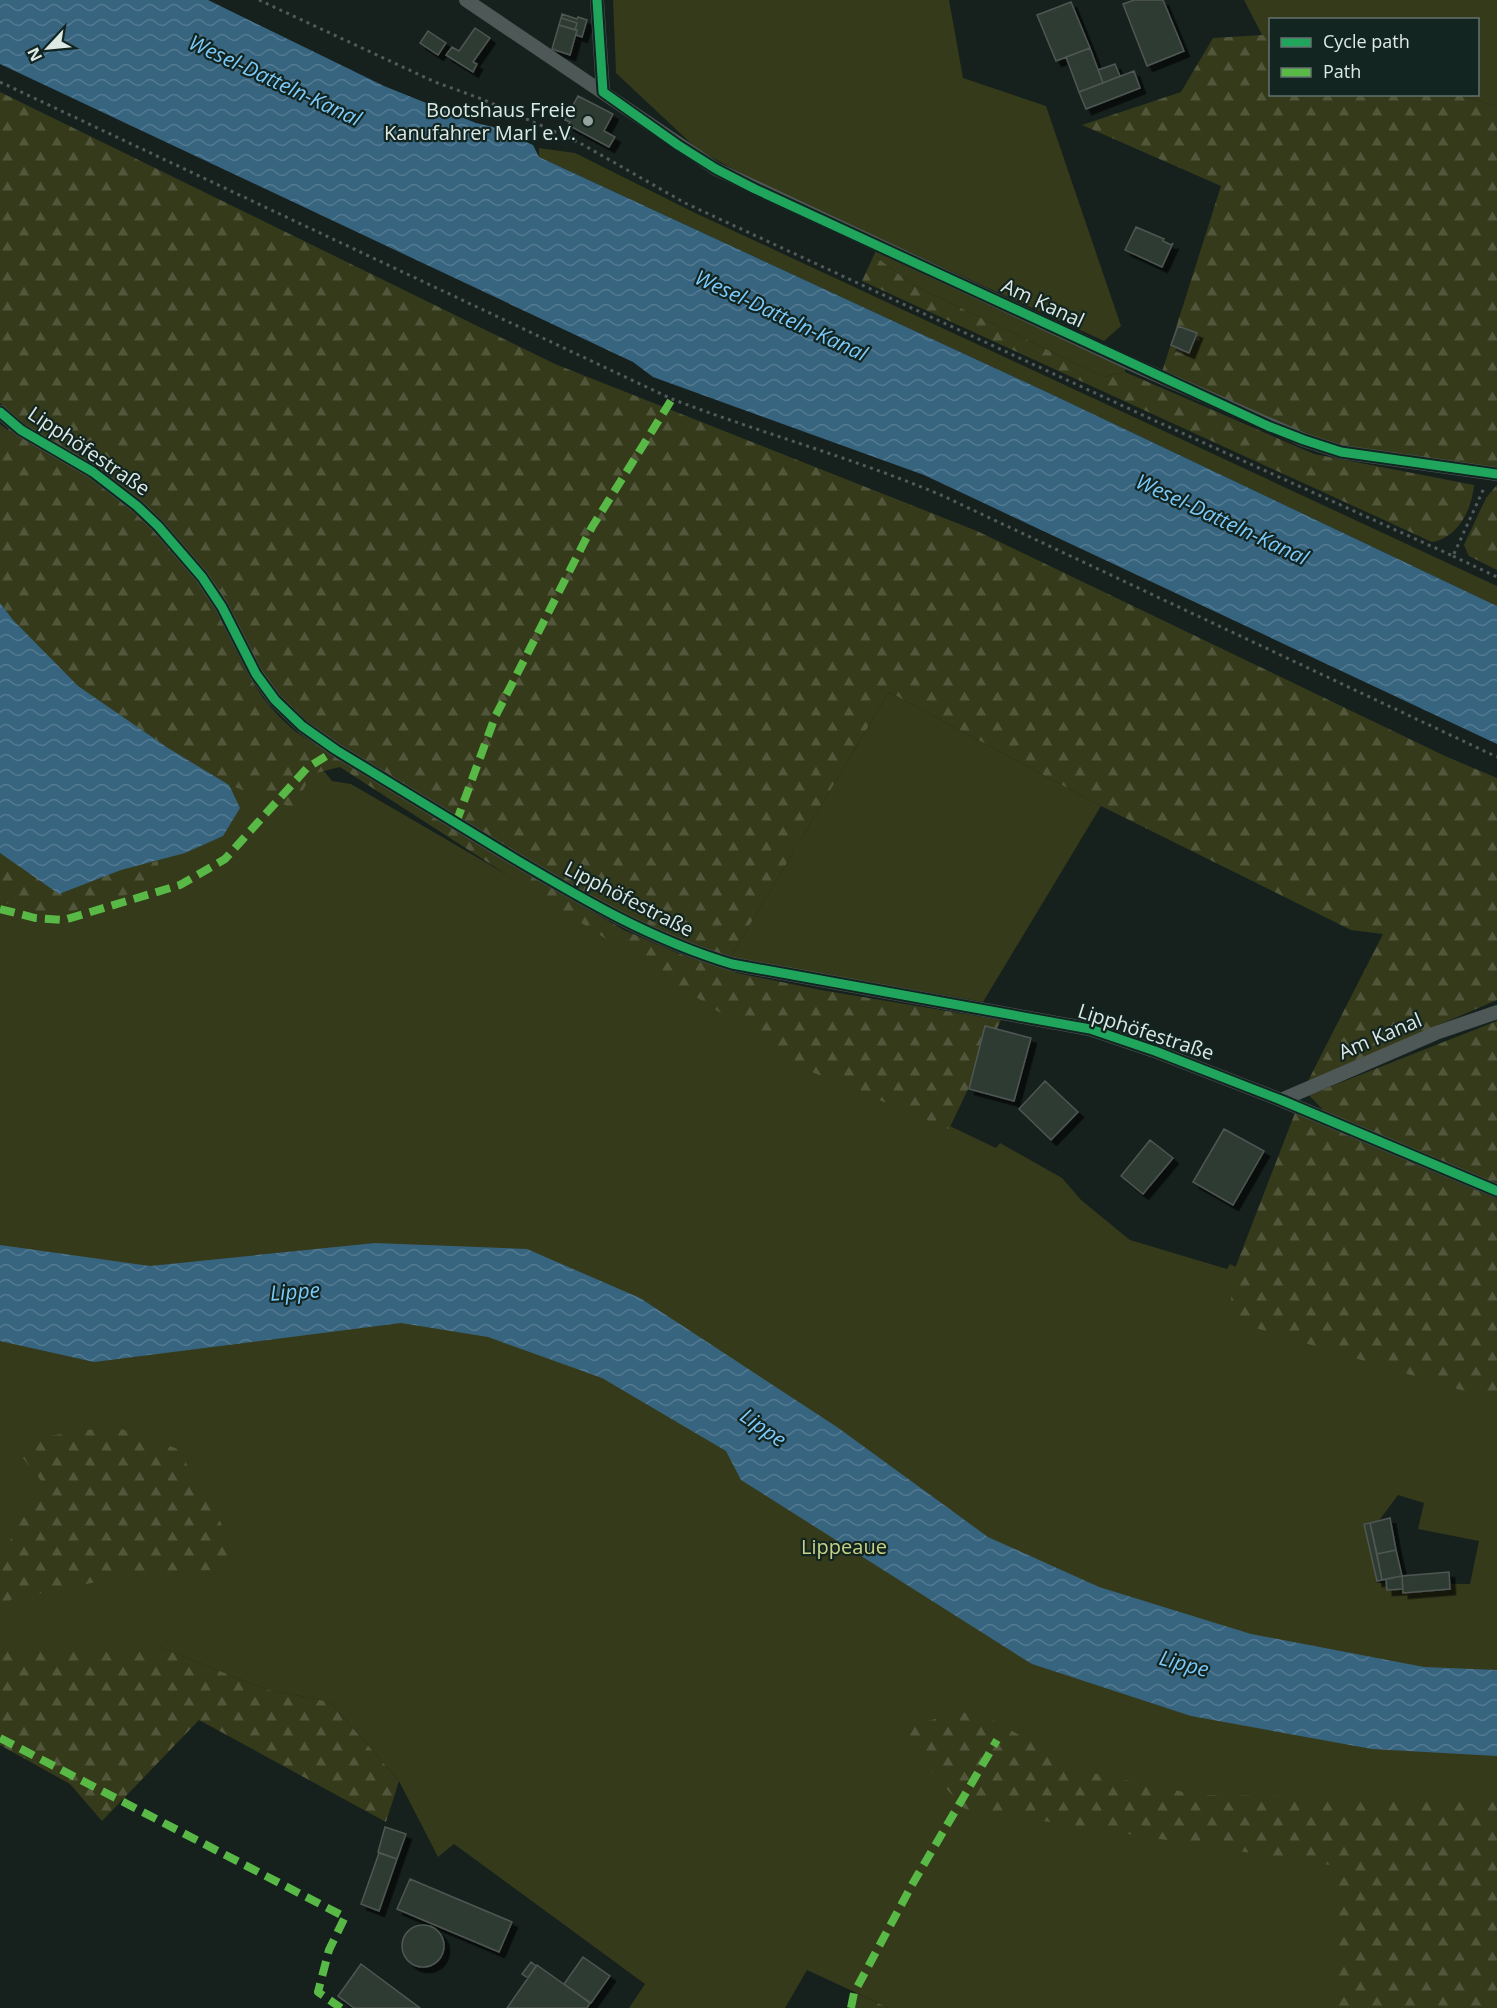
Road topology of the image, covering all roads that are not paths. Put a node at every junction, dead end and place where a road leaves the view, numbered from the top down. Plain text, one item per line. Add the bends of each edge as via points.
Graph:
1 (466, 0) edge
2 (597, 0) edge
3 (603, 92) junction
4 (0, 412) edge
5 (1493, 474) edge
6 (1497, 1012) edge
7 (1281, 1100) junction
8 (1497, 1191) edge

1 - 3 street, Am Kanal
2 - 3 street
3 - 5 street, Am Kanal via 678,145 745,184 1268,426 1341,452
4 - 7 street, Lipphöfestraße via 21,430 93,472 158,526 202,577 265,688 294,720 336,750 579,897 654,936 732,964 1090,1029
6 - 7 street, Am Kanal via 1436,1033
7 - 8 street, Lipphöfestraße

